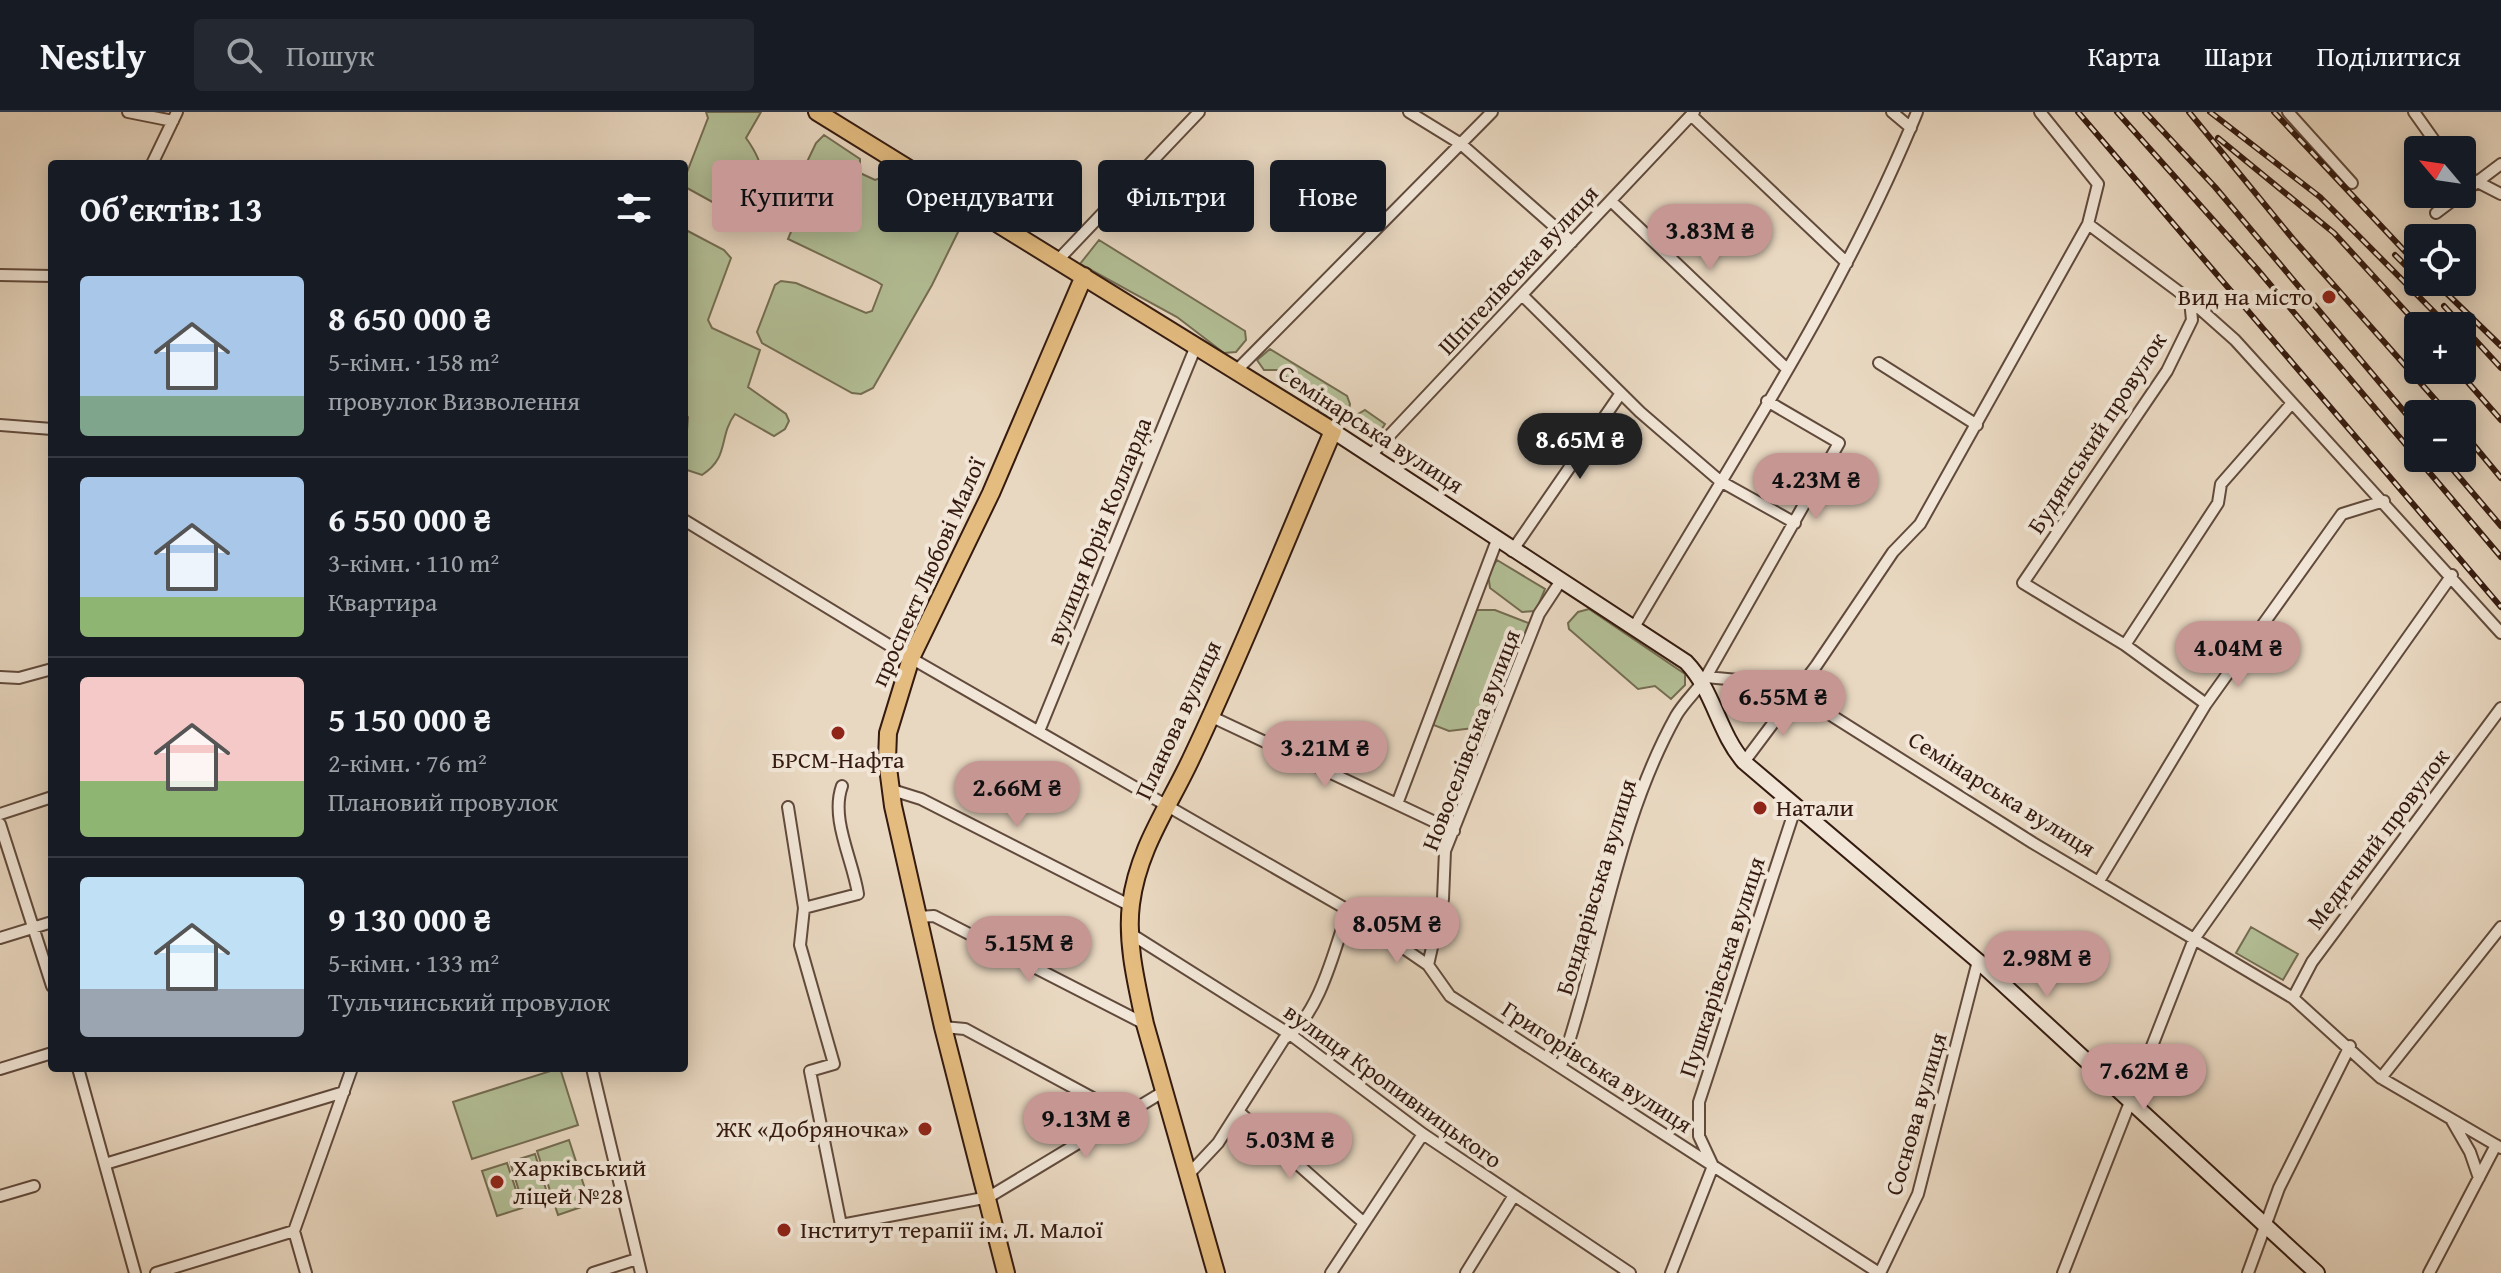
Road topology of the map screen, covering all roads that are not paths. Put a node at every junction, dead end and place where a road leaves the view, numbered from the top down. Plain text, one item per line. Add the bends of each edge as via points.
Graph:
1 (128, 112) edge
2 (817, 112) edge
3 (1199, 112) edge
4 (1409, 112) edge
5 (1492, 112) edge
6 (1892, 112) edge
7 (1917, 112) edge
8 (2040, 112) edge
9 (2288, 112) edge
10 (2414, 112) edge
11 (1693, 113) edge
12 (175, 117) edge
13 (1911, 128) junction
14 (2431, 136) edge
15 (1461, 144) junction
16 (154, 160) edge
17 (2501, 164) edge
18 (2352, 183) dead end
19 (2478, 183) junction
20 (2501, 194) edge
21 (1611, 201) junction
22 (2436, 213) dead end
23 (2088, 224) junction
24 (1572, 242) junction
25 (1058, 260) junction
26 (1847, 263) junction
27 (0, 275) edge
28 (48, 276) edge
29 (1084, 276) junction
30 (1522, 295) junction
31 (2190, 300) junction
32 (1196, 346) junction
33 (1879, 363) dead end
34 (1787, 369) junction
35 (1236, 371) junction
36 (1621, 393) junction
37 (1767, 401) junction
38 (2292, 403) junction
39 (0, 425) edge
40 (1977, 425) junction
41 (48, 429) edge
42 (1333, 431) junction
43 (1371, 455) junction
44 (1720, 481) junction
45 (2384, 501) junction
46 (688, 522) edge
47 (1795, 523) junction
48 (1497, 540) junction
49 (1512, 551) junction
50 (2452, 575) junction
51 (1560, 582) junction
52 (1633, 629) junction
53 (2501, 633) edge
54 (2125, 645) junction
55 (911, 658) junction
56 (48, 670) edge
57 (0, 677) edge
58 (1704, 680) junction
59 (1796, 693) junction
60 (2206, 704) junction
61 (2501, 708) edge
62 (1210, 716) junction
63 (1039, 731) junction
64 (1744, 762) junction
65 (842, 786) dead end
66 (889, 789) junction
67 (48, 798) edge
68 (1168, 804) junction
69 (1397, 804) junction
70 (788, 807) dead end
71 (1795, 809) junction
72 (0, 814) edge
73 (0, 824) edge
74 (1454, 831) junction
75 (2099, 881) junction
76 (1131, 906) junction
77 (804, 908) junction
78 (1348, 910) junction
79 (918, 917) junction
80 (48, 923) edge
81 (2501, 927) edge
82 (33, 928) junction
83 (1131, 934) junction
84 (0, 938) edge
85 (2194, 939) junction
86 (1978, 961) junction
87 (1428, 965) junction
88 (48, 974) edge
89 (2293, 998) junction
90 (1145, 1024) junction
91 (943, 1027) junction
92 (1291, 1035) junction
93 (2350, 1046) junction
94 (48, 1054) edge
95 (1561, 1066) junction
96 (0, 1069) edge
97 (79, 1072) edge
98 (351, 1072) edge
99 (593, 1072) edge
100 (2381, 1078) junction
101 (344, 1092) junction
102 (1163, 1092) junction
103 (2130, 1102) junction
104 (1239, 1112) junction
105 (1126, 1116) junction
106 (2450, 1118) junction
107 (1423, 1134) junction
108 (2499, 1147) edge
109 (105, 1164) junction
110 (1713, 1166) junction
111 (1188, 1175) junction
112 (2479, 1178) junction
113 (34, 1186) dead end
114 (0, 1196) edge
115 (989, 1197) junction
116 (1513, 1197) junction
117 (1364, 1223) junction
118 (2265, 1226) junction
119 (294, 1231) junction
120 (637, 1259) junction
121 (135, 1273) edge
122 (156, 1273) edge
123 (306, 1273) edge
124 (593, 1273) edge
125 (641, 1273) edge
126 (1006, 1273) edge
127 (1216, 1273) edge
128 (1331, 1273) edge
129 (1466, 1273) edge
130 (1630, 1273) edge
131 (1671, 1273) edge
132 (1880, 1273) edge
133 (2063, 1273) edge
134 (2248, 1273) edge
135 (2317, 1273) edge
136 (2429, 1273) edge

1 - 12 street
2 - 25 main road, Семінарська вулиця
3 - 25 street
4 - 15 street
5 - 15 street
6 - 13 street
7 - 13 street
8 - 23 street via 2098,184
9 - 18 street
10 - 14 street
11 - 21 street, Шпігелівська вулиця
11 - 26 street
12 - 16 street
13 - 26 street
15 - 24 street
15 - 35 street
17 - 19 street
19 - 20 street
19 - 22 street
21 - 24 street, Шпігелівська вулиця
21 - 34 street
23 - 31 street
23 - 40 street
24 - 30 street, Шпігелівська вулиця
25 - 29 main road, Семінарська вулиця
26 - 34 street
27 - 28 street
29 - 32 main road, Семінарська вулиця
29 - 55 main road, проспект Любові Малої via 991,493
30 - 36 street
30 - 43 street, Шпігелівська вулиця
31 - 38 street
31 - 54 street, Будянський провулок via 2192,320 2167,371 2023,583
32 - 35 main road, Семінарська вулиця
32 - 63 street, вулиця Юрія Колларда
33 - 40 street
34 - 37 street
35 - 42 main road, Семінарська вулиця
36 - 44 street
36 - 49 street
37 - 44 street
37 - 47 street, Бондарівська вулиця via 1839,443
38 - 45 street
38 - 54 street via 2221,484 2218,503
39 - 41 street
40 - 59 street via 1920,524 1893,552
42 - 43 street, Семінарська вулиця
42 - 62 main road, Планова вулиця
43 - 48 street, Семінарська вулиця
44 - 47 street
44 - 52 street
45 - 50 street
45 - 60 street via 2342,514
46 - 55 street, Григорівська вулиця
47 - 58 street, Бондарівська вулиця
48 - 49 street, Семінарська вулиця
48 - 69 street, Новоселівська вулиця
49 - 51 street, Семінарська вулиця
50 - 53 street
50 - 85 street
51 - 52 street, Семінарська вулиця
51 - 74 street, Новоселівська вулиця via 1539,614
52 - 58 street, Семінарська вулиця via 1686,662
54 - 60 street
55 - 63 street, Григорівська вулиця
55 - 66 main road, проспект Любові Малої via 888,733
56 - 57 street
58 - 59 street, Семінарська вулиця via 1759,682
58 - 64 street via 1731,745
58 - 95 street, Бондарівська вулиця via 1676,716 1630,825
59 - 64 street
59 - 75 street, Семінарська вулиця
60 - 75 street
61 - 89 street, Медичний провулок via 2312,962
62 - 68 main road, Планова вулиця
62 - 69 street
63 - 68 street, Григорівська вулиця
64 - 71 street
65 - 77 street via 839,816 858,894
66 - 76 street via 921,799
66 - 79 main road, проспект Любові Малої
67 - 72 street
68 - 76 main road, Планова вулиця via 1149,835
68 - 78 street, Григорівська вулиця
69 - 74 street
70 - 77 street
71 - 86 street
71 - 110 street, Пушкарівська вулиця via 1699,1102 1699,1136
73 - 82 street
74 - 87 street, Новоселівська вулиця via 1445,851 1443,899
75 - 85 street, Семінарська вулиця
76 - 83 main road, Планова вулиця
77 - 115 street via 800,945 834,1064 810,1071 841,1225
78 - 87 street, Григорівська вулиця
78 - 92 street via 1324,979 1299,1030
79 - 90 street via 934,916
79 - 91 main road, проспект Любові Малої
80 - 82 street
81 - 100 street
82 - 84 street
82 - 88 street
83 - 90 main road, Планова вулиця
83 - 92 street, вулиця Кропивницького
85 - 89 street, Семінарська вулиця
85 - 103 street
86 - 103 street
86 - 132 street, Соснова вулиця via 1918,1194
87 - 95 street, Григорівська вулиця via 1450,996
89 - 93 street, Семінарська вулиця
90 - 102 main road, Планова вулиця
91 - 105 street via 965,1029
91 - 115 main road, проспект Любові Малої
92 - 104 street
92 - 107 street, вулиця Кропивницького
93 - 100 street, Семінарська вулиця
93 - 118 street
94 - 96 street
95 - 110 street, Григорівська вулиця
97 - 109 street
98 - 101 street
99 - 120 street
100 - 106 street, Семінарська вулиця
101 - 109 street
101 - 119 street
102 - 105 street
102 - 111 main road, Планова вулиця
103 - 118 street
103 - 133 street
104 - 111 street
104 - 117 street
105 - 115 street
106 - 108 street, Семінарська вулиця
106 - 112 street
107 - 116 street, вулиця Кропивницького
107 - 117 street
108 - 112 street
109 - 121 street
110 - 131 street
110 - 132 street, Григорівська вулиця
111 - 127 main road, Планова вулиця
112 - 136 street
113 - 114 street
115 - 126 main road, проспект Любові Малої
116 - 129 street
116 - 130 street, вулиця Кропивницького
117 - 128 street
118 - 134 street
118 - 135 street
119 - 122 street
119 - 123 street
120 - 124 street
120 - 125 street

